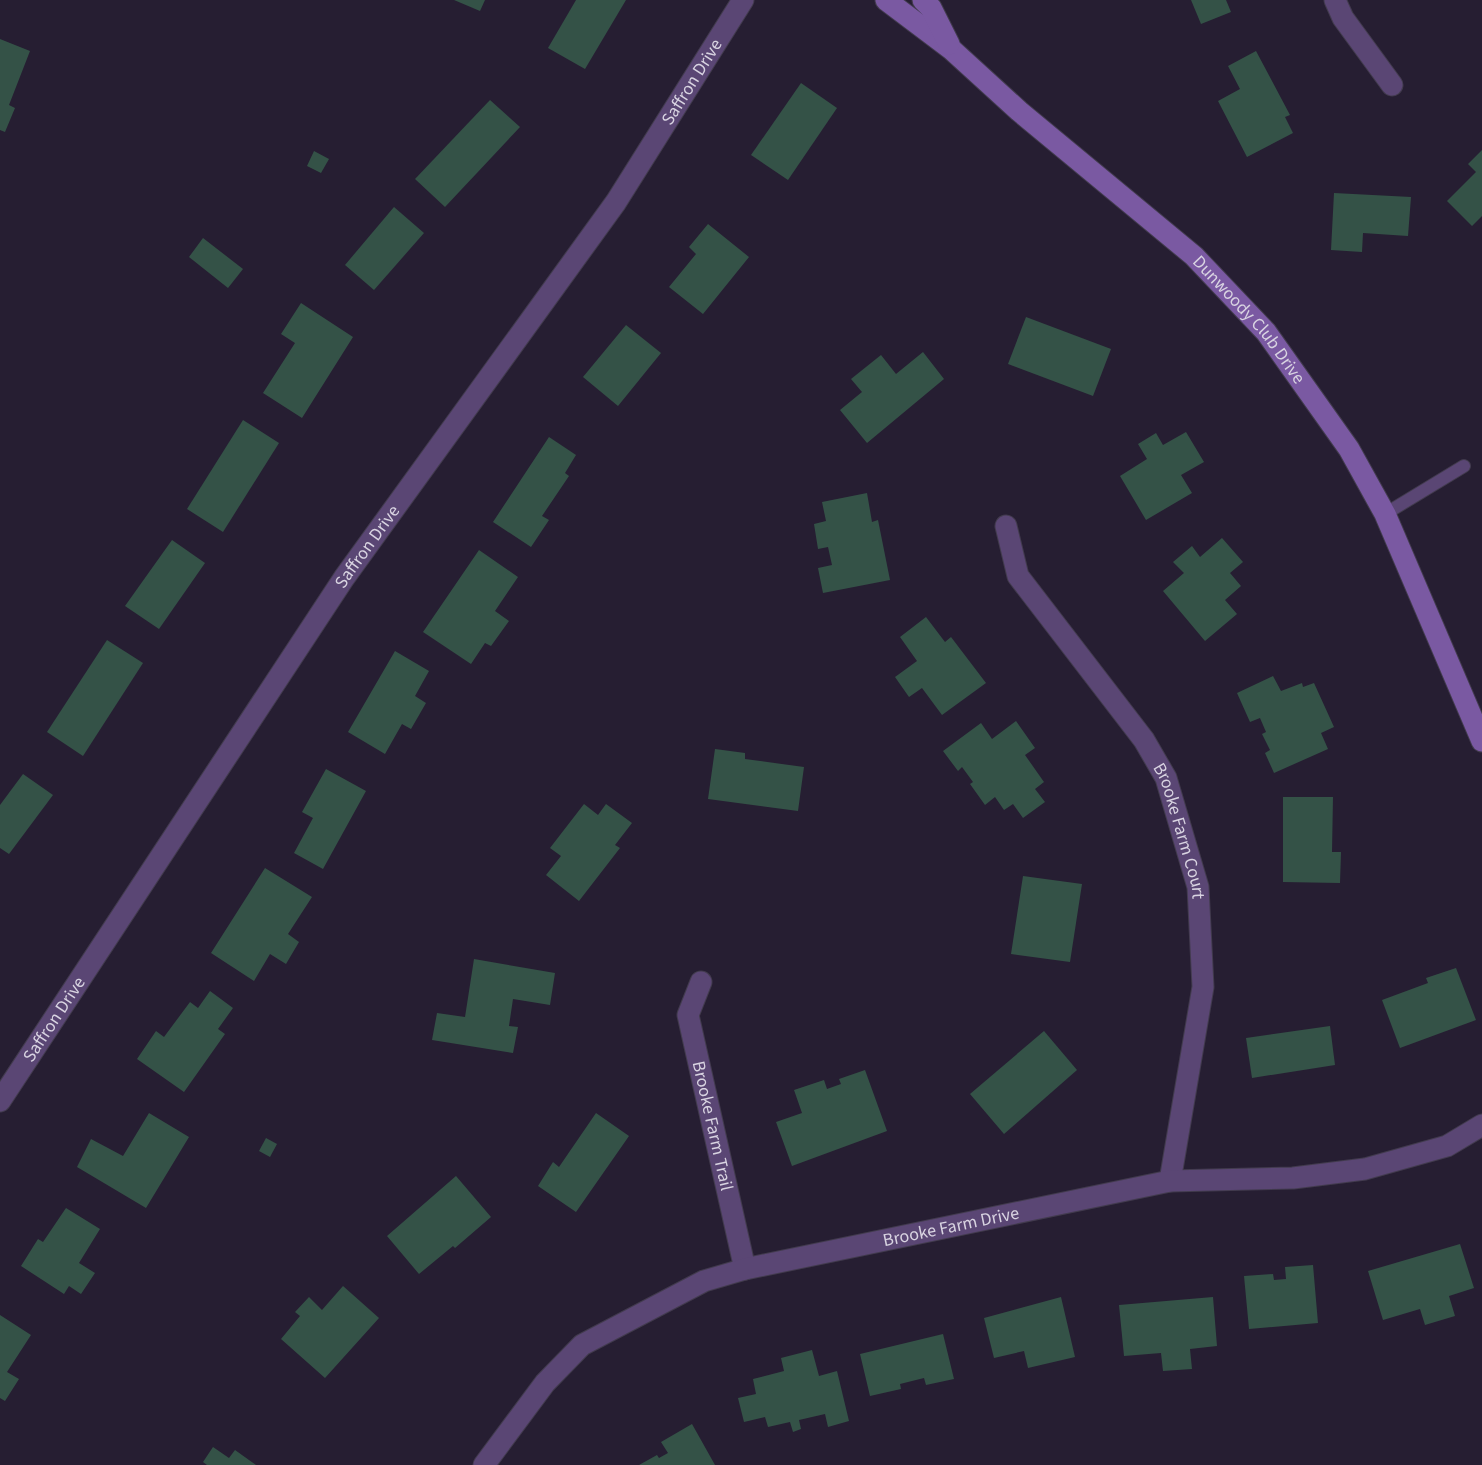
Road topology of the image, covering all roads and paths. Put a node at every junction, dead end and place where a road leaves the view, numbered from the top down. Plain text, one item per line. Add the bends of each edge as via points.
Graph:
1 (743, 0) edge
2 (886, 0) edge
3 (923, 0) edge
4 (1335, 0) edge
5 (951, 49) junction
6 (1392, 85) dead end
7 (1464, 466) dead end
8 (1385, 514) junction
9 (1006, 526) dead end
10 (1482, 741) edge
11 (701, 982) dead end
12 (0, 1101) edge
13 (1482, 1125) edge
14 (1170, 1181) junction
15 (745, 1269) junction
16 (484, 1465) edge

1 - 12 street, Saffron Drive via 615,202 344,578
2 - 5 main road, Dunwoody Club Drive
3 - 5 main road
4 - 6 street
5 - 8 main road, Dunwoody Club Drive via 1194,256 1266,332 1349,449
7 - 8 lane
8 - 10 main road, Dunwoody Club Drive
9 - 14 street, Brooke Farm Court via 1018,576 1144,740 1166,778 1198,887 1203,987
11 - 15 street, Brooke Farm Trail via 688,1015
13 - 14 street, Brooke Farm Drive via 1447,1146 1365,1169 1293,1178
14 - 15 street, Brooke Farm Drive
15 - 16 street, Brooke Farm Drive via 704,1282 582,1345 545,1383

